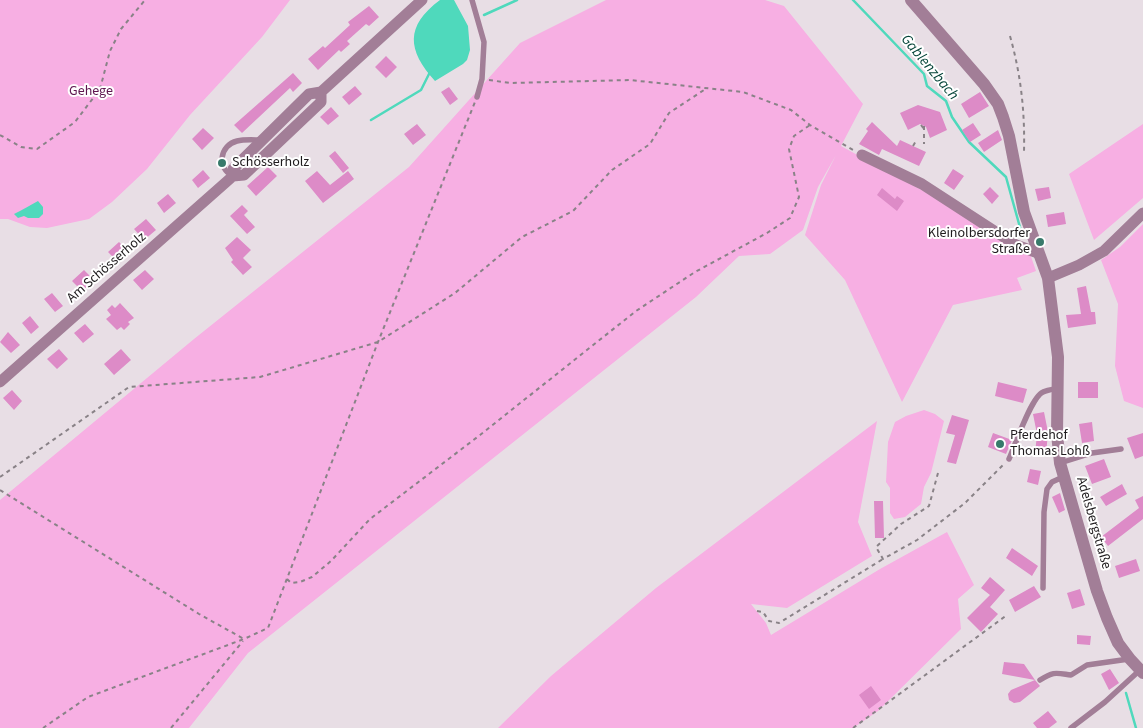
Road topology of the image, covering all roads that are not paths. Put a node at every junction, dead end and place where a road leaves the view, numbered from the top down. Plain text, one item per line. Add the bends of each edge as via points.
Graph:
1 (422, 0) edge
2 (472, 0) edge
3 (910, 0) edge
4 (321, 92) junction
5 (477, 97) road end
6 (264, 139) junction
7 (862, 155) road end
8 (233, 176) junction
9 (1143, 213) edge
10 (1038, 253) junction
11 (1048, 278) junction
12 (0, 382) edge
13 (1059, 388) junction
14 (1121, 449) dead end
15 (1009, 459) road end
16 (1060, 464) junction
17 (1064, 477) junction
18 (1043, 588) dead end
19 (1130, 659) junction
20 (1141, 671) edge
21 (1040, 680) dead end
22 (1071, 728) edge

1 - 4 street, Am Schösserholz
2 - 5 lane via 484,42 482,79
3 - 10 street, Adelsbergstraße via 998,104 1009,136 1024,212
4 - 6 street, Am Schösserholz via 309,94
4 - 8 street, Am Schösserholz via 320,102 244,175
6 - 8 street, Am Schösserholz via 233,169
6 - 8 lane via 238,140 228,145 222,155 222,163 227,173
7 - 10 street via 922,184 1016,245
8 - 12 street, Am Schösserholz
9 - 11 street via 1104,251
10 - 11 street, Adelsbergstraße
11 - 13 street, Adelsbergstraße
13 - 15 lane via 1038,395 1028,411
13 - 16 street, Adelsbergstraße via 1057,434
14 - 16 lane via 1092,453
16 - 17 street, Adelsbergstraße
17 - 18 lane via 1052,482 1047,489
17 - 19 street, Adelsbergstraße via 1097,591 1118,643
19 - 20 street, Adelsbergstraße
19 - 21 lane via 1087,665 1072,675 1057,672
20 - 22 lane

